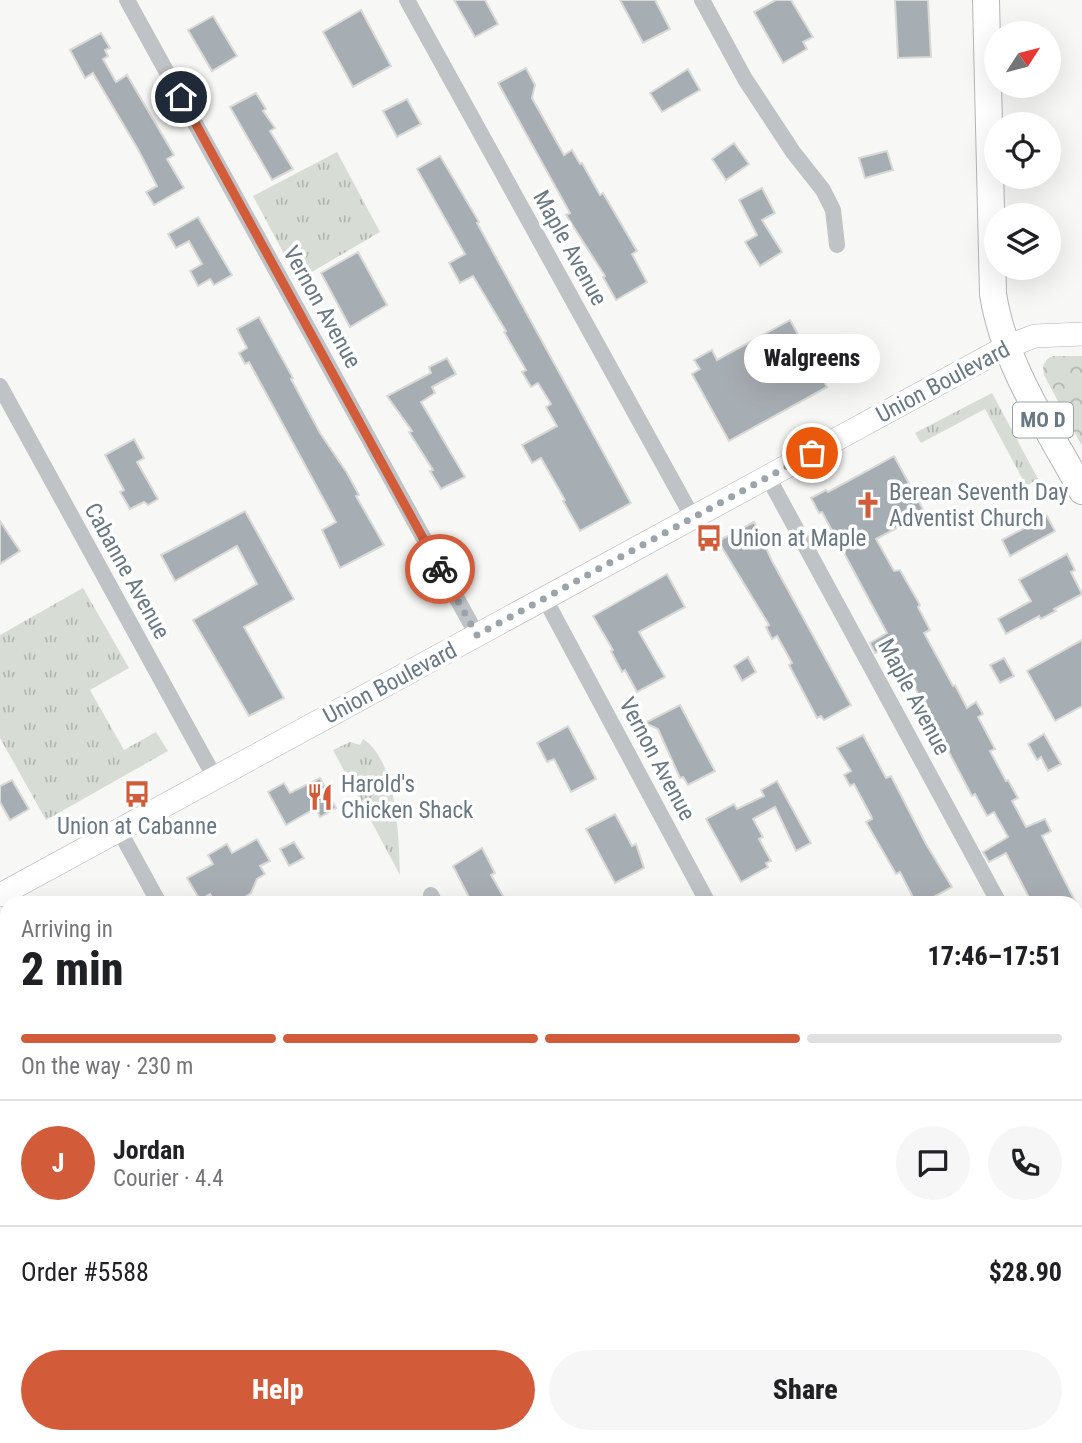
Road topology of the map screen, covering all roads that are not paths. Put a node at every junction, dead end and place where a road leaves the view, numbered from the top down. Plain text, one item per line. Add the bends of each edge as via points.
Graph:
1 (127, 0) edge
2 (407, 0) edge
3 (702, 0) edge
4 (986, 0) edge
5 (837, 245) dead end
6 (1082, 334) edge
7 (1006, 347) junction
8 (0, 386) edge
9 (768, 477) junction
10 (1082, 491) edge
11 (693, 518) junction
12 (545, 599) junction
13 (477, 635) junction
14 (215, 778) junction
15 (119, 830) junction
16 (0, 895) edge
17 (155, 896) edge
18 (704, 896) edge
19 (995, 896) edge

1 - 13 street, Vernon Avenue
2 - 11 street, Maple Avenue
3 - 5 street via 745,79 822,190 833,210
4 - 7 main road, MO D via 993,294
6 - 7 main road, Union Boulevard via 1035,336
7 - 9 main road, Union Boulevard
7 - 10 main road, MO D
8 - 14 street, Cabanne Avenue
9 - 11 main road, Union Boulevard
9 - 19 street, Maple Avenue
11 - 12 main road, Union Boulevard
12 - 13 main road, Union Boulevard
12 - 18 street, Vernon Avenue
13 - 14 main road, Union Boulevard
14 - 15 main road, Union Boulevard
15 - 16 main road, Union Boulevard
15 - 17 street

